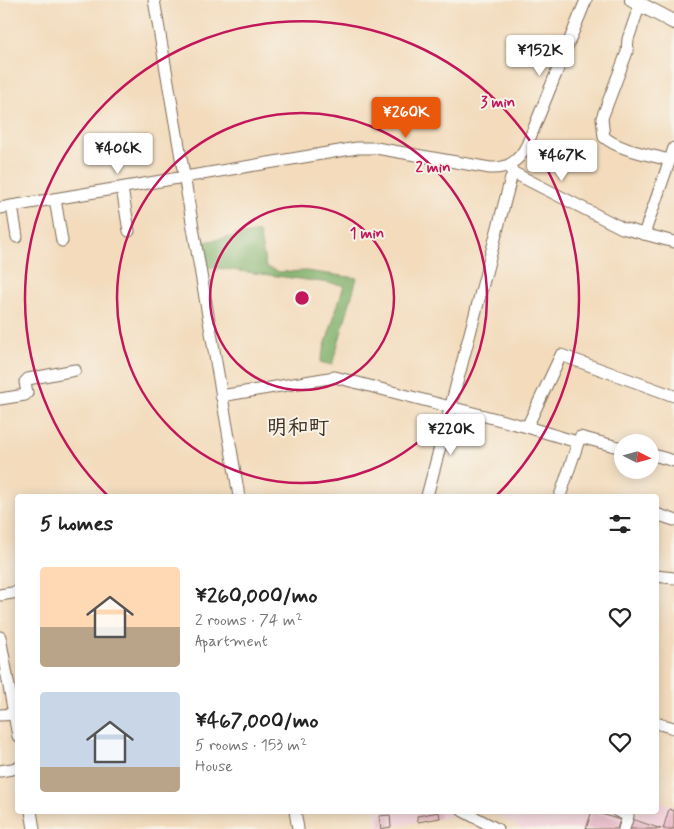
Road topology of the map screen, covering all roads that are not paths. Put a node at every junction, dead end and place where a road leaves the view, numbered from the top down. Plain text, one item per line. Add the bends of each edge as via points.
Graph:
1 (154, 0) edge
2 (586, 0) edge
3 (636, 2) edge
4 (674, 22) edge
5 (674, 148) edge
6 (669, 160) junction
7 (511, 169) junction
8 (184, 177) junction
9 (122, 188) junction
10 (55, 199) junction
11 (12, 206) junction
12 (0, 208) edge
13 (129, 231) dead end
14 (644, 234) junction
15 (17, 237) dead end
16 (62, 241) dead end
17 (674, 242) edge
18 (75, 370) dead end
19 (221, 396) junction
20 (674, 396) edge
21 (0, 399) edge
22 (450, 408) junction
23 (527, 428) junction
24 (577, 442) junction
25 (614, 446) edge
26 (659, 457) edge
27 (674, 461) edge
28 (239, 494) edge
29 (427, 494) edge
30 (561, 494) edge
31 (659, 515) edge
32 (674, 520) edge
33 (659, 576) edge
34 (674, 578) edge
35 (15, 592) edge
36 (0, 595) edge
37 (0, 637) edge
38 (13, 680) edge
39 (15, 703) edge
40 (15, 714) edge
41 (0, 715) edge
42 (659, 724) edge
43 (674, 728) edge
44 (15, 768) edge
45 (0, 771) edge
46 (32, 814) edge
47 (296, 814) edge
48 (471, 814) edge
49 (624, 814) edge
50 (34, 829) edge
51 (298, 829) edge
52 (497, 829) edge
53 (624, 829) edge

1 - 8 street
2 - 7 street via 527,146
3 - 4 main road
3 - 6 street via 627,52 602,118 604,137 627,149
5 - 6 street
6 - 14 street
7 - 8 street via 366,147
7 - 14 street via 622,228
7 - 22 street
8 - 9 street
8 - 19 street
9 - 10 street
9 - 13 street
10 - 11 street
10 - 16 street
11 - 12 street
11 - 15 street
14 - 17 street
18 - 21 street via 28,379 25,395
19 - 22 street via 334,377
19 - 28 street
20 - 23 street via 561,355
22 - 23 street
22 - 29 street
23 - 24 street
24 - 25 street via 580,437
24 - 30 street
26 - 27 street
31 - 32 street
33 - 34 street
35 - 36 street
37 - 38 street
38 - 39 street
40 - 41 street
42 - 43 street
44 - 45 street
46 - 50 street
47 - 51 street
48 - 52 street
49 - 53 street via 628,816

